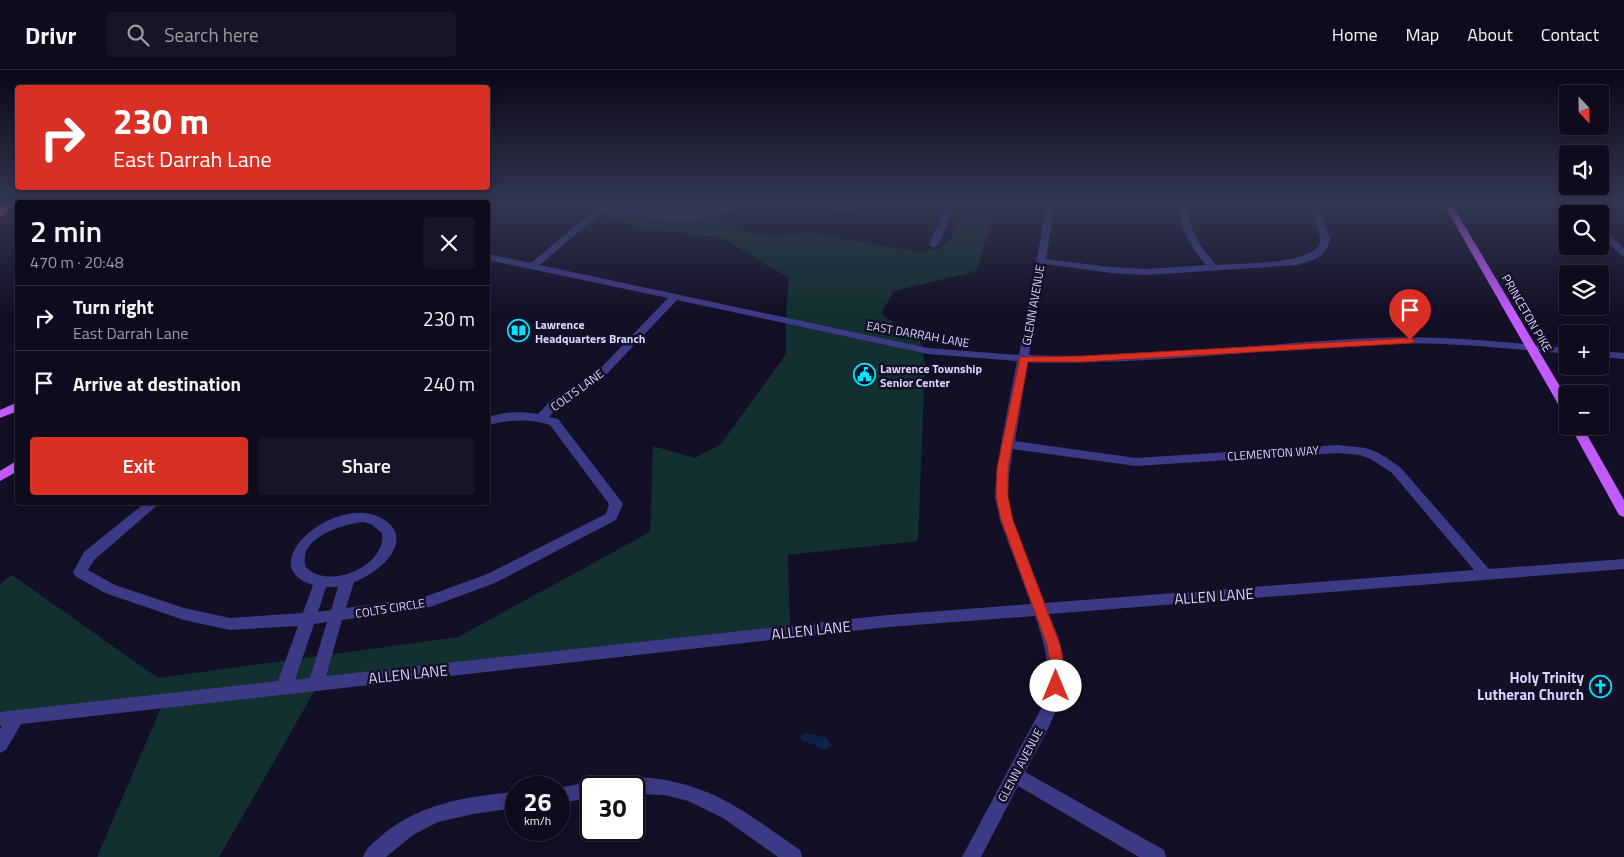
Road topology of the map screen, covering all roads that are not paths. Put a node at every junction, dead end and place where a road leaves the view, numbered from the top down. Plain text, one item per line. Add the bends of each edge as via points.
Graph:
1 (564, 240) edge
2 (936, 240) edge
3 (1045, 240) edge
4 (1192, 240) edge
5 (1326, 240) edge
6 (1469, 240) edge
7 (1610, 240) edge
8 (934, 244) dead end
9 (1624, 253) edge
10 (490, 257) edge
11 (1041, 262) junction
12 (532, 267) junction
13 (1214, 268) junction
14 (675, 297) junction
15 (1532, 348) junction
16 (1559, 350) edge
17 (1609, 355) edge
18 (1624, 356) edge
19 (1024, 359) junction
20 (1559, 395) edge
21 (15, 407) edge
22 (0, 414) edge
23 (541, 418) junction
24 (490, 420) edge
25 (1581, 435) edge
26 (1008, 444) junction
27 (15, 466) edge
28 (0, 477) edge
29 (152, 505) edge
30 (1624, 512) edge
31 (1624, 564) edge
32 (1486, 574) junction
33 (348, 578) junction
34 (321, 582) junction
35 (1040, 610) junction
36 (337, 616) junction
37 (307, 619) junction
38 (316, 684) junction
39 (284, 688) junction
40 (8, 718) edge
41 (0, 745) edge
42 (1015, 775) junction
43 (645, 784) edge
44 (505, 802) edge
45 (372, 857) edge
46 (793, 857) edge
47 (971, 857) edge
48 (1157, 857) edge

1 - 12 street
2 - 8 street
3 - 11 street, GLENN AVENUE
4 - 13 street
5 - 13 street via 1325,245 1308,260
6 - 15 main road, PRINCETON PIKE
7 - 9 street
10 - 12 street, EAST DARRAH LANE
11 - 13 street via 1128,271
11 - 19 street, GLENN AVENUE
12 - 14 street, EAST DARRAH LANE
14 - 19 street, EAST DARRAH LANE via 928,351
14 - 23 street, COLTS LANE via 598,377 554,404
15 - 16 street, EAST DARRAH LANE
15 - 19 street, EAST DARRAH LANE via 1446,341 1384,341 1082,359
15 - 20 main road, PRINCETON PIKE
17 - 18 street
19 - 26 street, GLENN AVENUE
21 - 22 main road
23 - 24 street, COLTS CIRCLE via 504,415
23 - 36 street, COLTS CIRCLE via 554,422 616,504 611,517 490,578 425,603
25 - 30 main road
26 - 32 street, CLEMENTON WAY via 1136,462 1338,449 1362,451 1396,470
26 - 35 street, GLENN AVENUE via 1002,497 1007,520
27 - 28 main road
29 - 37 street, COLTS CIRCLE via 89,556 80,572 110,590 184,614 230,624
31 - 32 street, ALLEN LANE
32 - 35 street, ALLEN LANE
33 - 34 street
33 - 34 street via 366,571 386,552 390,541 384,524 375,519 349,518 319,530 308,540 297,562 300,571 308,578
33 - 36 street
34 - 37 street
35 - 38 street, ALLEN LANE via 888,621
35 - 42 street, GLENN AVENUE via 1054,645 1056,686 1051,706
36 - 37 street, COLTS CIRCLE
36 - 38 street via 323,650
37 - 39 street
38 - 39 street, ALLEN LANE
39 - 40 street, ALLEN LANE
40 - 41 street
42 - 47 street, GLENN AVENUE
42 - 48 street
43 - 46 street via 692,792 715,803
44 - 45 street via 428,816 394,836

